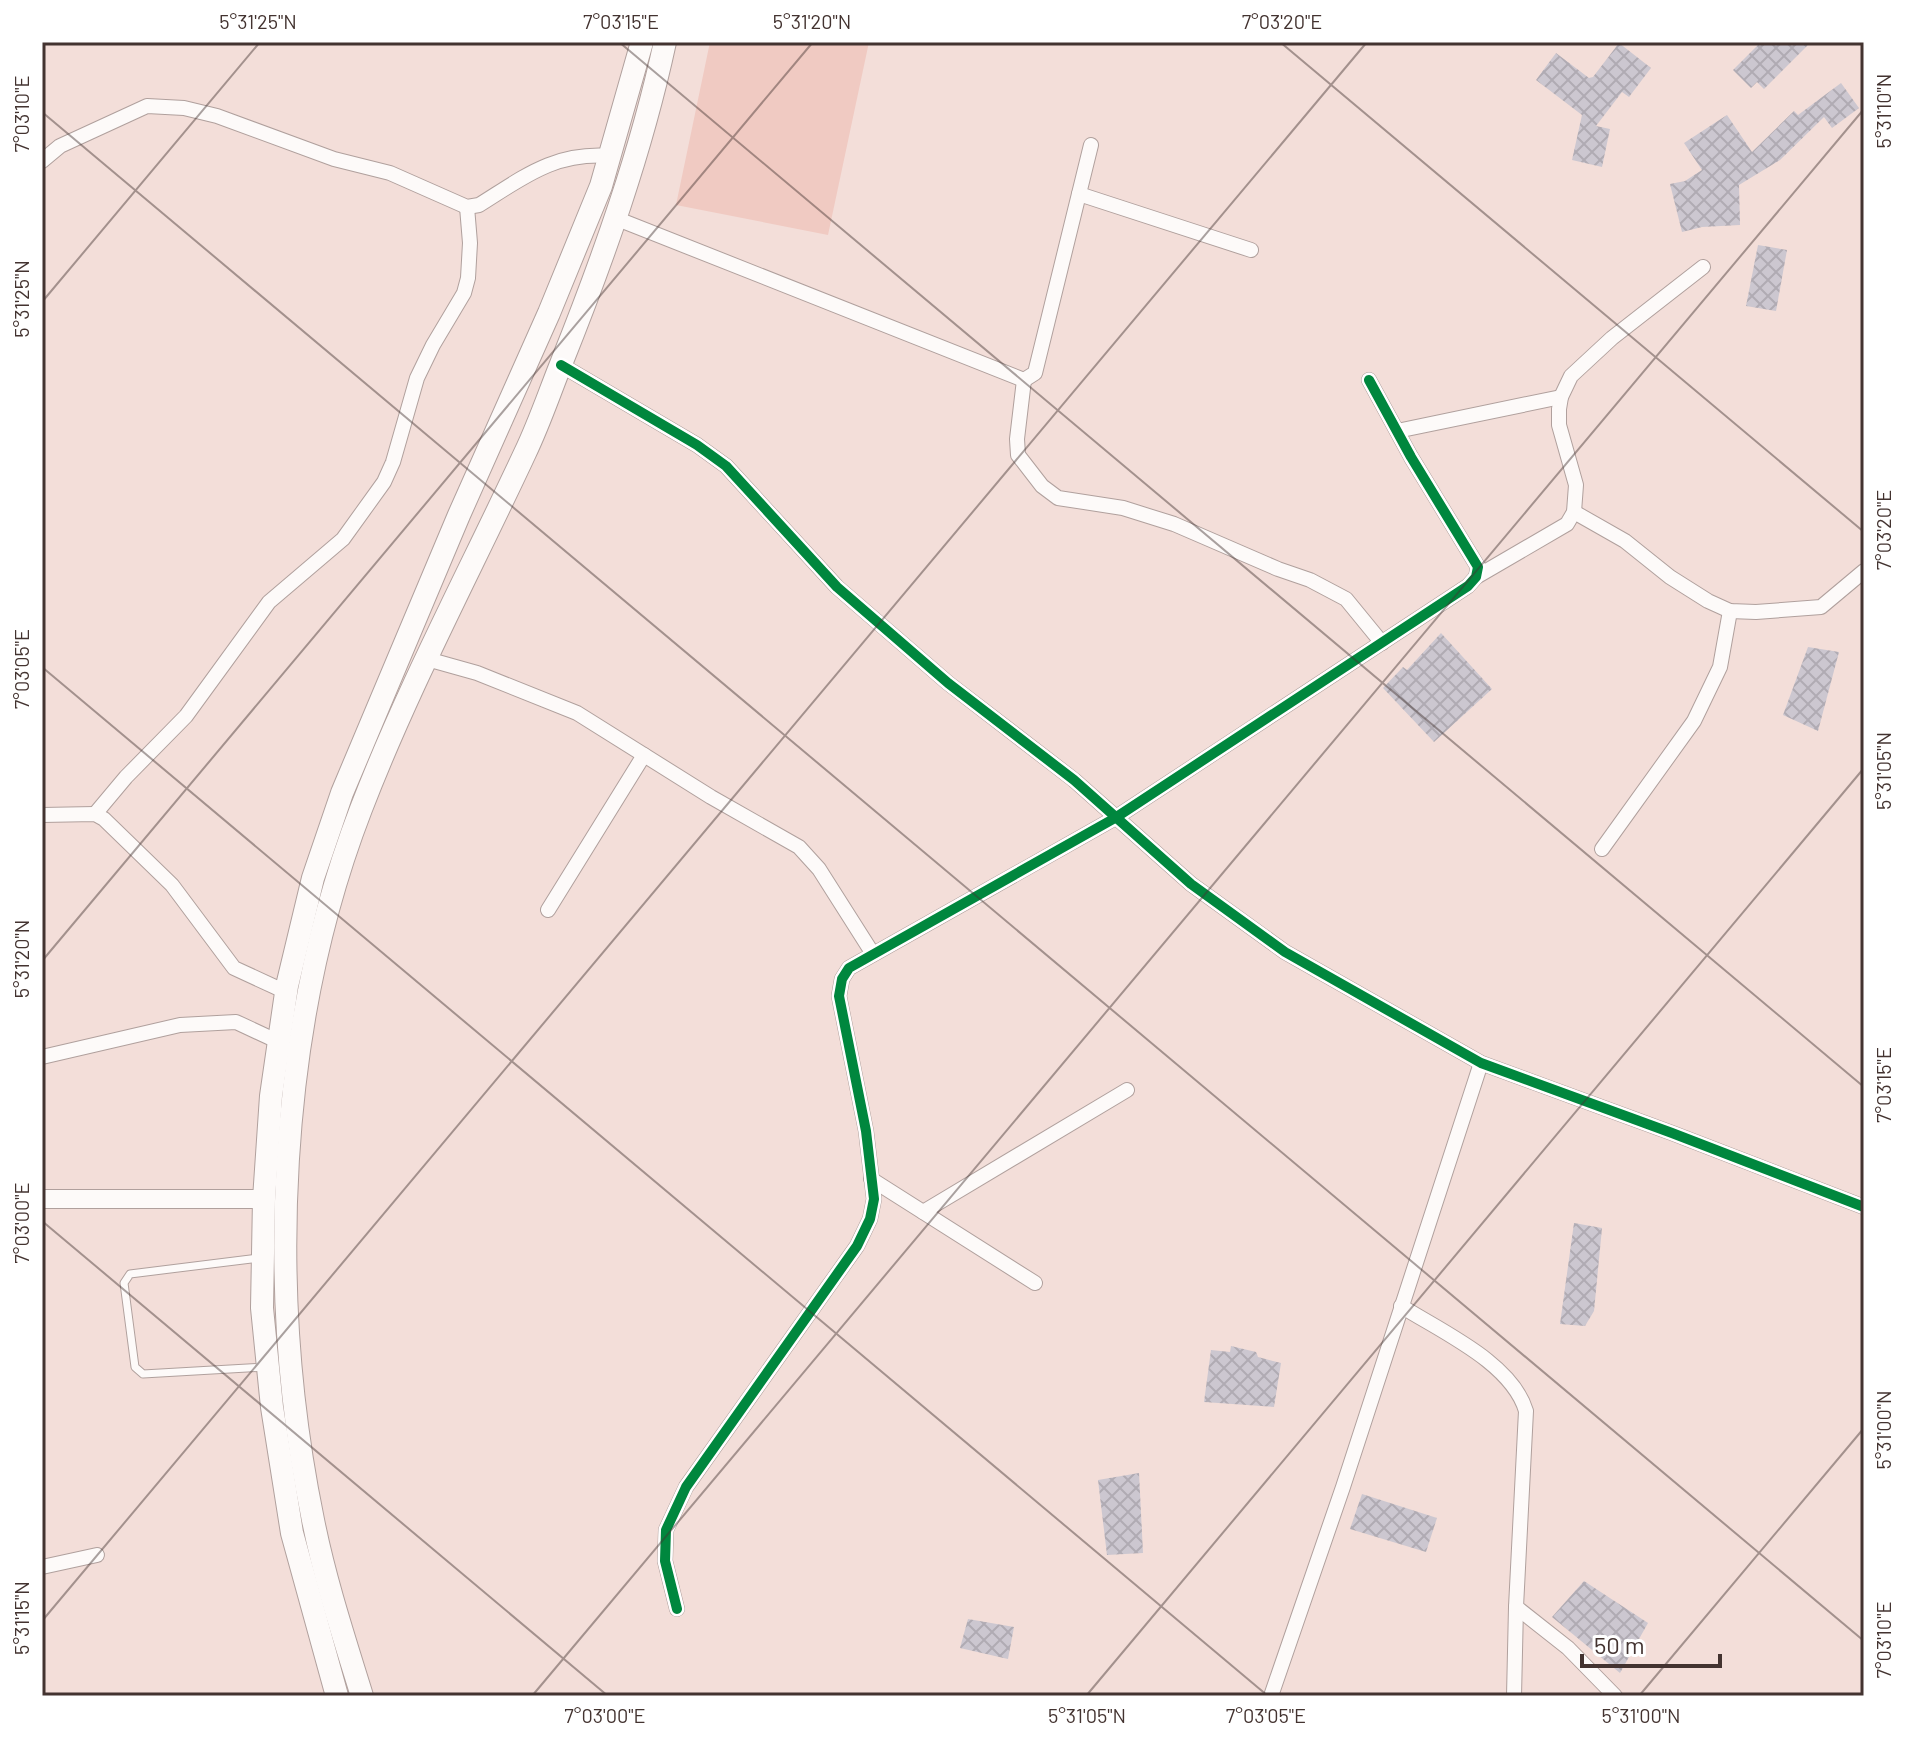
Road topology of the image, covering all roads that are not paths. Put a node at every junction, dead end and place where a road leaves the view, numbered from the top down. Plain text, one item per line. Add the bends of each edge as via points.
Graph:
1 (642, 42) edge
2 (665, 42) edge
3 (1091, 145) dead end
4 (610, 156) junction
5 (42, 161) edge
6 (1079, 194) junction
7 (467, 207) junction
8 (615, 218) junction
9 (1251, 250) dead end
10 (1703, 267) dead end
11 (561, 365) junction
12 (1024, 380) junction
13 (1369, 380) dead end
14 (1561, 397) junction
15 (1397, 431) junction
16 (1574, 512) junction
17 (1864, 571) edge
18 (1476, 577) junction
19 (1730, 611) junction
20 (1382, 643) junction
21 (427, 659) junction
22 (644, 755) junction
23 (95, 814) junction
24 (42, 815) edge
25 (1115, 818) junction
26 (1602, 849) dead end
27 (548, 910) dead end
28 (873, 954) junction
29 (286, 992) junction
30 (279, 1042) junction
31 (42, 1057) edge
32 (1481, 1063) junction
33 (1127, 1090) dead end
34 (871, 1179) junction
35 (42, 1199) edge
36 (264, 1199) junction
37 (1864, 1207) edge
38 (923, 1212) junction
39 (263, 1258) junction
40 (1035, 1283) dead end
41 (1401, 1306) junction
42 (268, 1367) junction
43 (97, 1555) dead end
44 (42, 1567) edge
45 (1516, 1607) junction
46 (677, 1609) dead end
47 (337, 1696) edge
48 (362, 1696) edge
49 (1271, 1696) edge
50 (1514, 1696) edge
51 (1615, 1696) edge

1 - 4 main road
2 - 8 main road
3 - 6 street
4 - 7 street via 573,156 544,165
4 - 29 main road via 549,313 342,793 313,878
5 - 7 street via 60,146 147,106 184,108 390,173
6 - 9 street
6 - 12 street via 1035,373
7 - 23 street via 470,243 464,293 417,378 384,482 343,539 269,602 186,716
8 - 11 main road
8 - 12 street
10 - 14 street via 1612,338 1571,376
11 - 21 main road via 528,448
11 - 25 street via 726,466 837,587
12 - 20 street via 1018,455 1058,498 1123,508 1174,524 1310,580 1346,599
13 - 15 street
14 - 15 street
14 - 16 street via 1559,425 1576,485
15 - 18 street via 1478,567
16 - 18 street via 1567,524
16 - 19 street
17 - 19 street via 1821,607
18 - 20 street
19 - 26 street via 1720,667 1694,721
20 - 25 street
21 - 22 street via 577,713
21 - 48 main road via 361,810 321,937 304,1025 286,1194 287,1311 312,1518
22 - 27 street
22 - 28 street via 799,847
23 - 24 street
23 - 29 street via 172,885 234,968
25 - 28 street
25 - 32 street via 1191,884 1285,952
28 - 34 street via 849,968 839,996
29 - 30 main road
30 - 31 street via 236,1022 194,1024
30 - 36 main road
32 - 37 street
32 - 41 street
33 - 38 street
34 - 38 street
34 - 46 street via 870,1219 857,1246 686,1487 666,1530 665,1561
35 - 36 street
36 - 39 main road
38 - 40 street
39 - 42 main road
39 - 42 lane via 130,1274 124,1283 138,1372
41 - 45 street via 1481,1356 1521,1394 1526,1411
41 - 49 street
42 - 47 main road via 292,1533
43 - 44 street
45 - 50 street
45 - 51 street via 1568,1648

